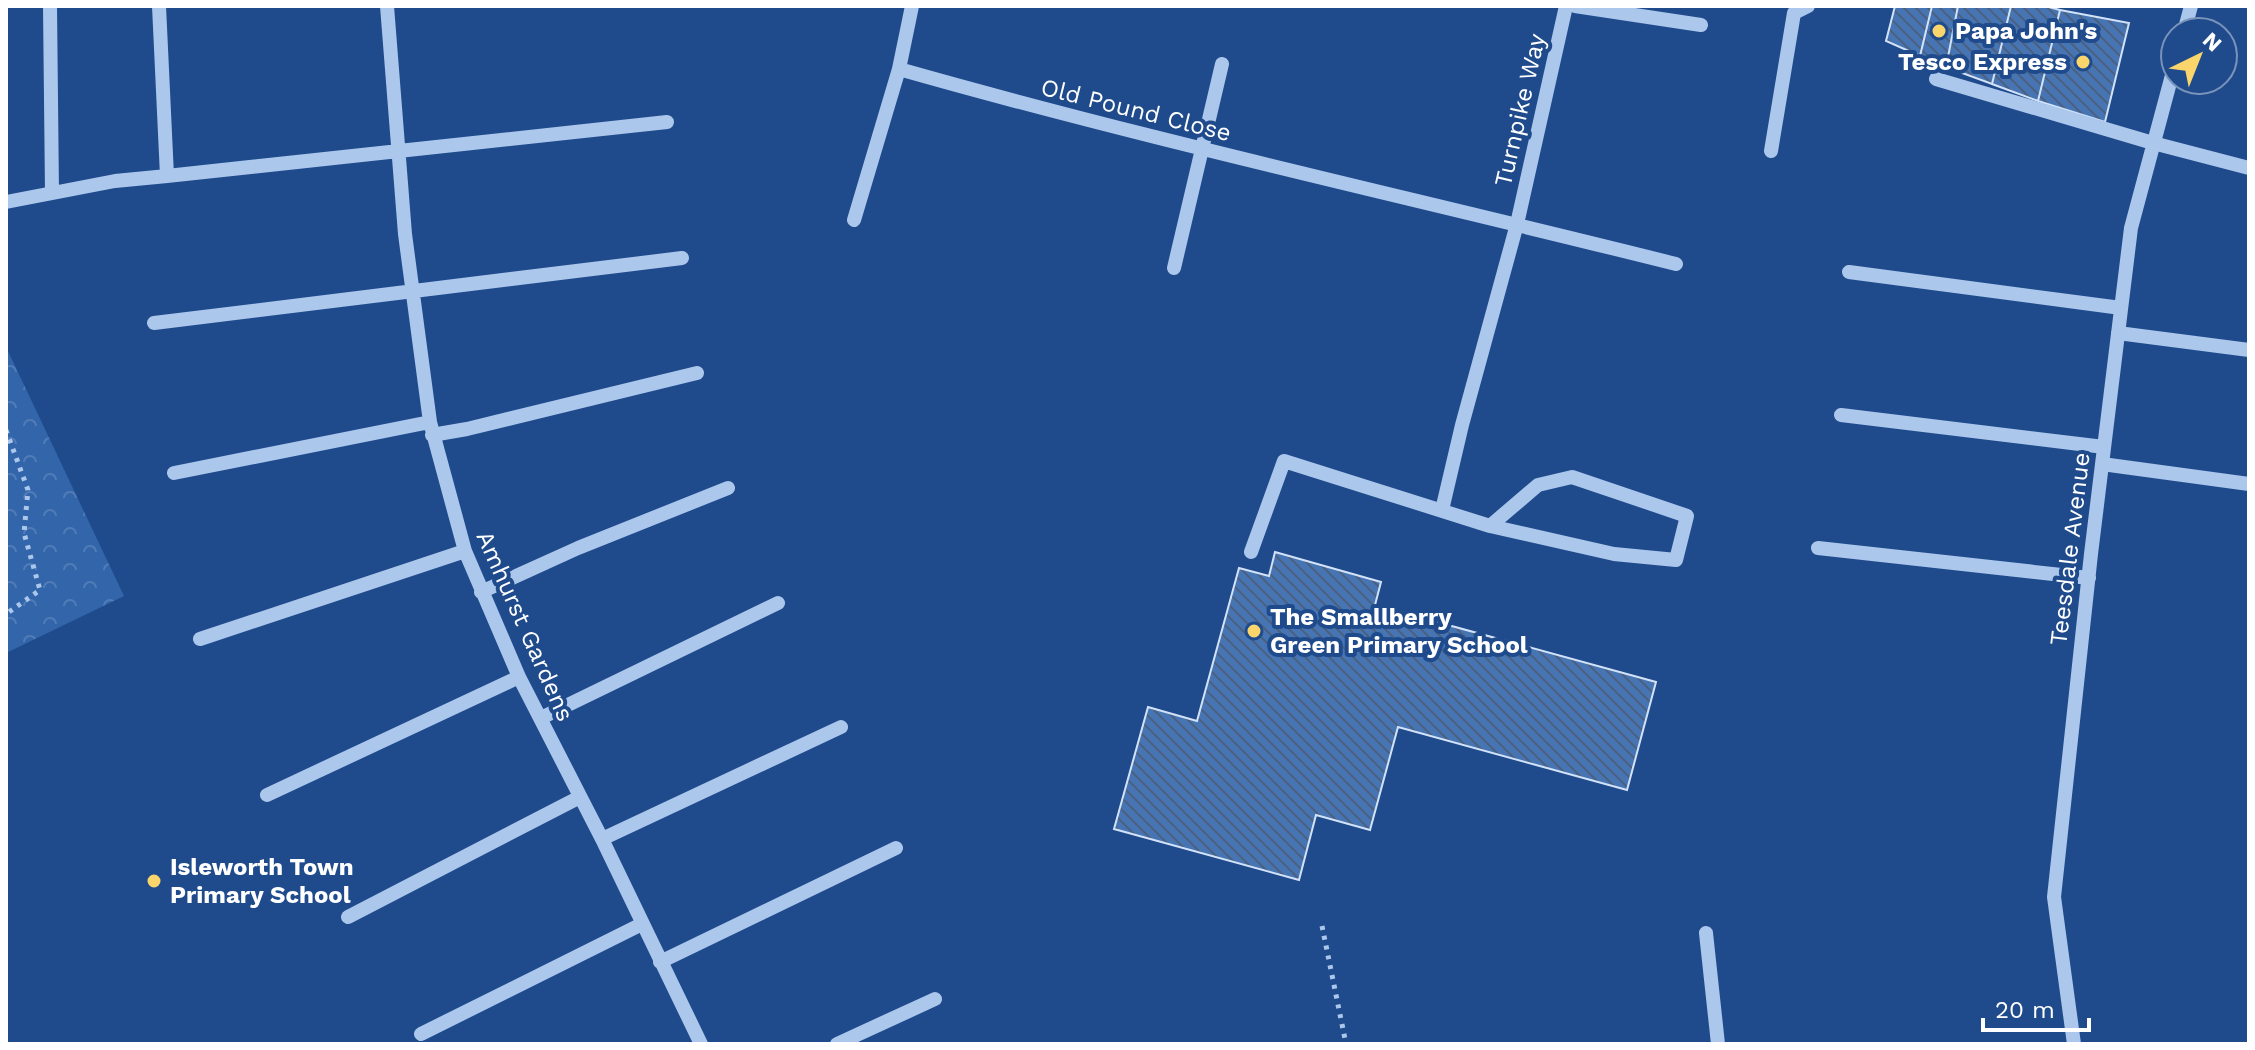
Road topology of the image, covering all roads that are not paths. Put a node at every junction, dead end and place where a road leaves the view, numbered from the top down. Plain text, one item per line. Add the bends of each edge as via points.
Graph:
1 (50, 6) edge
2 (159, 6) edge
3 (387, 6) edge
4 (912, 6) edge
5 (1566, 6) edge
6 (1575, 6) edge
7 (1808, 6) edge
8 (2175, 6) edge
9 (2190, 8) edge
10 (1701, 25) dead end
11 (1222, 64) dead end
12 (899, 69) junction
13 (1936, 79) dead end
14 (2166, 96) edge
15 (667, 122) dead end
16 (2153, 143) junction
17 (398, 149) junction
18 (1202, 150) junction
19 (1771, 151) dead end
20 (2249, 168) edge
21 (167, 176) junction
22 (52, 193) junction
23 (6, 202) edge
24 (854, 220) dead end
25 (1517, 224) junction
26 (682, 258) dead end
27 (1676, 264) dead end
28 (1174, 268) dead end
29 (1849, 272) dead end
30 (412, 289) junction
31 (2121, 308) junction
32 (154, 323) dead end
33 (2118, 333) junction
34 (2249, 350) edge
35 (697, 373) dead end
36 (1841, 415) dead end
37 (431, 428) junction
38 (2104, 447) junction
39 (2102, 464) junction
40 (174, 473) dead end
41 (2249, 484) edge
42 (728, 488) dead end
43 (1442, 510) junction
44 (1490, 526) junction
45 (1818, 548) dead end
46 (465, 551) junction
47 (1251, 552) dead end
48 (2089, 578) junction
49 (481, 592) junction
50 (778, 603) dead end
51 (200, 639) dead end
52 (519, 677) junction
53 (541, 718) junction
54 (841, 727) dead end
55 (267, 795) dead end
56 (580, 797) junction
57 (602, 839) junction
58 (896, 848) dead end
59 (348, 917) dead end
60 (642, 924) junction
61 (1706, 933) dead end
62 (660, 962) junction
63 (935, 999) dead end
64 (421, 1034) dead end
65 (701, 1044) edge
66 (837, 1044) edge
67 (1718, 1044) edge
68 (2074, 1044) edge

1 - 22 street
2 - 21 street
3 - 17 street, Amhurst Gardens
4 - 12 street
5 - 25 street, Turnpike Way
6 - 10 street
7 - 19 street via 1794,13
8 - 9 street
11 - 18 street
12 - 18 street, Old Pound Close
12 - 24 street
13 - 16 street
14 - 16 street, Teesdale Avenue
15 - 17 street
16 - 20 street
16 - 31 street, Teesdale Avenue via 2131,228
17 - 21 street
17 - 30 street, Amhurst Gardens
18 - 25 street, Old Pound Close
18 - 28 street
21 - 22 street
22 - 23 street
25 - 27 street, Turnpike Way
25 - 43 street, Turnpike Way
26 - 30 street
29 - 31 street
30 - 32 street
30 - 37 street, Amhurst Gardens
31 - 33 street, Teesdale Avenue
33 - 34 street
33 - 38 street, Teesdale Avenue
35 - 37 street via 467,429
36 - 38 street
37 - 40 street
37 - 46 street, Amhurst Gardens
38 - 39 street, Teesdale Avenue
39 - 41 street
39 - 48 street, Teesdale Avenue
42 - 49 street
43 - 44 street
43 - 47 street via 1284,461
44 - 44 street via 1538,485 1572,477 1687,516 1676,560 1614,554
45 - 48 street
46 - 49 street, Amhurst Gardens
46 - 51 street
48 - 68 street, Teesdale Avenue via 2054,897
49 - 52 street, Amhurst Gardens
50 - 53 street
52 - 53 street, Amhurst Gardens
52 - 55 street
53 - 56 street, Amhurst Gardens
54 - 57 street
56 - 57 street, Amhurst Gardens
56 - 59 street
57 - 60 street, Amhurst Gardens
58 - 62 street
60 - 62 street, Amhurst Gardens
60 - 64 street
61 - 67 street
62 - 65 street, Amhurst Gardens
63 - 66 street

